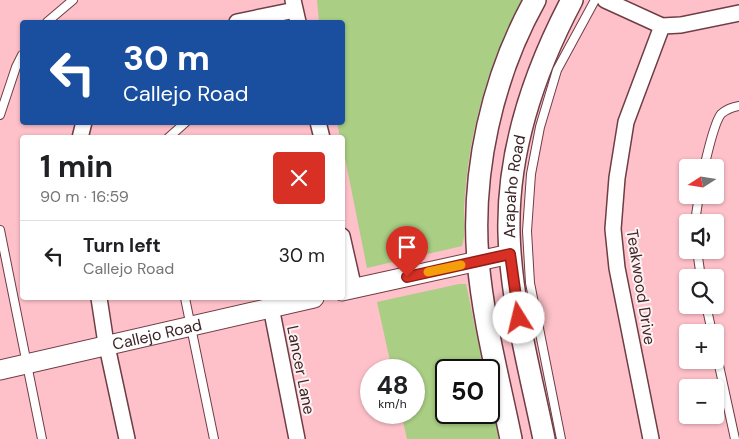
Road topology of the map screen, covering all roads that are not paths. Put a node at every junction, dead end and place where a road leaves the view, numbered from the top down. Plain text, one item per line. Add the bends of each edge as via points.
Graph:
1 (73, 0) edge
2 (535, 0) edge
3 (572, 0) edge
4 (595, 0) edge
5 (605, 0) edge
6 (295, 11) edge
7 (739, 13) edge
8 (49, 20) edge
9 (248, 20) edge
10 (662, 26) junction
11 (20, 59) edge
12 (739, 106) edge
13 (0, 115) edge
14 (183, 125) edge
15 (171, 135) edge
16 (706, 159) edge
17 (0, 230) edge
18 (510, 254) junction
19 (478, 261) junction
20 (345, 263) edge
21 (348, 290) edge
22 (99, 300) edge
23 (185, 300) edge
24 (304, 300) edge
25 (271, 307) junction
26 (190, 326) junction
27 (107, 345) junction
28 (26, 364) junction
29 (720, 369) edge
30 (0, 370) edge
31 (42, 439) edge
32 (127, 439) edge
33 (214, 439) edge
34 (297, 439) edge
35 (511, 439) edge
36 (544, 439) edge
37 (561, 439) edge
38 (651, 439) edge
39 (735, 439) edge

1 - 8 lane
2 - 19 main road, Arapaho Road via 509,56 487,131 476,222
3 - 18 main road, Arapaho Road via 539,69 522,124 509,212
4 - 37 lane via 557,70 540,127 527,231 530,283
5 - 10 street
6 - 9 street
7 - 10 street
10 - 38 street, Teakwood Drive via 626,122 612,229
11 - 13 lane
12 - 16 lane via 729,108 720,116
14 - 15 lane
17 - 28 lane
18 - 19 street
18 - 36 main road, Arapaho Road via 519,318
19 - 21 street
19 - 35 main road, Arapaho Road
20 - 21 street
22 - 27 street
23 - 26 lane
24 - 25 street, Callejo Road
25 - 26 street, Callejo Road
25 - 34 street, Lancer Lane
26 - 27 street, Callejo Road
26 - 33 lane
27 - 28 street, Callejo Road
27 - 32 street
28 - 30 street, Callejo Road
28 - 31 lane
29 - 39 lane

